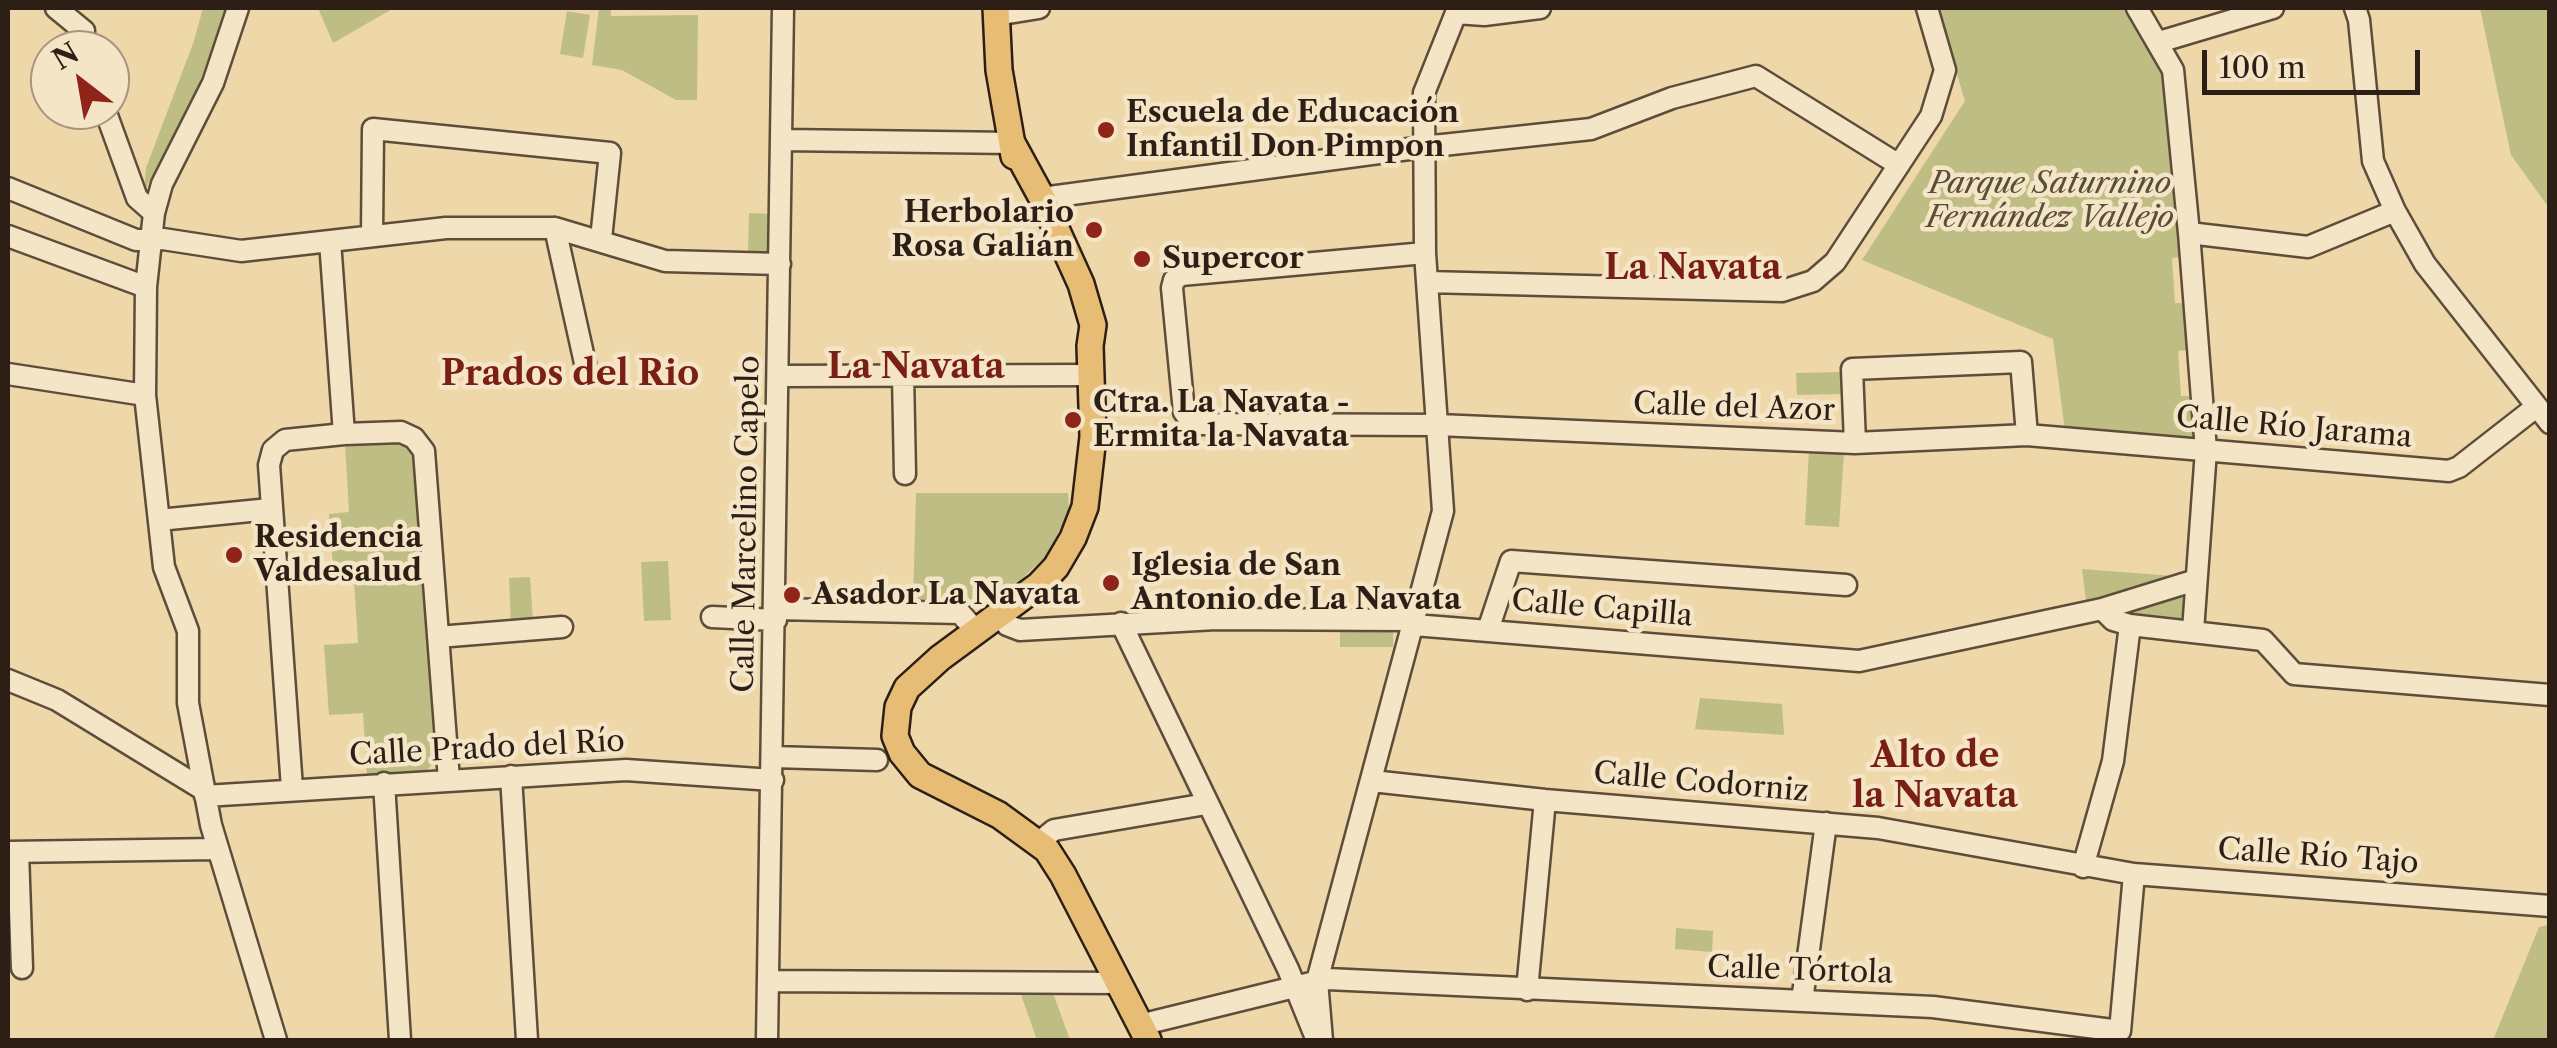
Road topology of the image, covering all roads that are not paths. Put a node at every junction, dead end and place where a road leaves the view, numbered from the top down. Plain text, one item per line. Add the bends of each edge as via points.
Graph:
1 (56, 8) edge
2 (238, 8) edge
3 (783, 8) edge
4 (1040, 8) edge
5 (1540, 8) edge
6 (1927, 8) edge
7 (2137, 8) edge
8 (2274, 8) edge
9 (2355, 8) edge
10 (1457, 10) edge
11 (996, 11) edge
12 (75, 30) edge
13 (2159, 42) junction
14 (112, 130) edge
15 (783, 140) junction
16 (1012, 143) junction
17 (1424, 147) junction
18 (1900, 165) junction
19 (1017, 171) junction
20 (8, 188) edge
21 (1042, 198) junction
22 (2396, 211) junction
23 (154, 213) junction
24 (554, 228) junction
25 (2189, 233) junction
26 (372, 235) junction
27 (8, 236) edge
28 (148, 240) junction
29 (601, 240) junction
30 (330, 241) junction
31 (1425, 253) junction
32 (780, 264) junction
33 (1062, 272) junction
34 (1427, 282) junction
35 (146, 287) junction
36 (1092, 335) junction
37 (585, 363) dead end
38 (8, 374) edge
39 (1093, 374) junction
40 (779, 376) junction
41 (903, 376) junction
42 (145, 395) junction
43 (2542, 415) edge
44 (1438, 425) junction
45 (344, 434) junction
46 (2027, 435) junction
47 (1856, 443) junction
48 (2206, 450) junction
49 (905, 474) dead end
50 (270, 509) junction
51 (160, 520) junction
52 (2196, 580) junction
53 (1846, 585) dead end
54 (2102, 609) junction
55 (776, 614) junction
56 (1000, 614) junction
57 (712, 618) dead end
58 (1121, 624) junction
59 (1414, 625) junction
60 (2130, 626) junction
61 (562, 627) dead end
62 (1488, 630) junction
63 (2193, 631) junction
64 (977, 632) junction
65 (438, 637) junction
66 (8, 680) edge
67 (2550, 694) edge
68 (773, 757) junction
69 (877, 760) dead end
70 (511, 776) junction
71 (449, 780) junction
72 (773, 780) junction
73 (1372, 780) junction
74 (384, 783) junction
75 (292, 788) junction
76 (205, 793) junction
77 (1545, 800) junction
78 (1206, 804) junction
79 (1826, 824) junction
80 (1038, 842) junction
81 (216, 850) junction
82 (13, 852) edge
83 (2083, 867) junction
84 (2134, 874) junction
85 (2550, 906) edge
86 (22, 968) dead end
87 (769, 980) junction
88 (1318, 982) junction
89 (1119, 984) junction
90 (1296, 987) junction
91 (1527, 990) junction
92 (1802, 1001) junction
93 (1144, 1032) edge
94 (276, 1040) edge
95 (400, 1040) edge
96 (527, 1040) edge
97 (767, 1040) edge
98 (1319, 1040) edge

1 - 12 street
2 - 23 street
3 - 15 street, Calle Marcelino Capelo
4 - 11 street
5 - 10 street via 1484,15
6 - 18 street via 1945,70 1931,116
7 - 13 street
8 - 13 street
9 - 22 street via 2374,161
10 - 17 street via 1424,93
11 - 16 main road
13 - 25 street via 2174,70
14 - 23 street via 137,198
15 - 16 street
15 - 32 street, Calle Marcelino Capelo
16 - 19 main road
16 - 21 main road
17 - 18 street via 1590,129 1756,76
17 - 21 street
17 - 31 street
18 - 34 street via 1836,262 1782,291
19 - 21 main road
19 - 33 main road
20 - 28 street
21 - 33 main road via 1038,206
21 - 36 main road via 1081,284
22 - 25 street via 2308,246
22 - 43 street via 2425,264
23 - 28 street
24 - 26 street
24 - 29 street
24 - 37 street
25 - 48 street
26 - 29 street via 373,129 610,153
26 - 30 street
27 - 35 street
28 - 30 street via 242,251
28 - 35 street
29 - 32 street via 665,261
30 - 45 street
31 - 34 street
31 - 44 street, Calle del Azor via 1181,275 1172,288 1190,420
32 - 40 street, Calle Marcelino Capelo
33 - 36 main road
34 - 44 street
35 - 42 street
36 - 39 main road
38 - 42 street
39 - 41 street
39 - 56 main road via 1090,473 1073,538 1039,584
40 - 41 street
40 - 55 street, Calle Marcelino Capelo
41 - 49 street
42 - 51 street
43 - 48 street, Calle Río Jarama via 2449,471
44 - 47 street, Calle del Azor
44 - 59 street via 1443,511
45 - 50 street via 285,440 272,450
45 - 65 street via 400,432 424,451
46 - 47 street, Calle del Azor
46 - 47 street via 2021,362 1890,368 1852,370
46 - 48 street, Calle Río Jarama
48 - 52 street
50 - 51 street
50 - 75 street
51 - 76 street via 164,567 188,631 188,703
52 - 54 street, Calle Capilla
52 - 63 street
53 - 62 street via 1512,561
54 - 60 street
54 - 62 street, Calle Capilla via 1859,661
55 - 57 street
55 - 64 street via 960,613
55 - 68 street, Calle Marcelino Capelo
56 - 58 street, Calle Capilla via 1020,630
56 - 64 main road
58 - 59 street, Calle Capilla
58 - 78 street
59 - 62 street, Calle Capilla
59 - 73 street
60 - 63 street
60 - 83 street via 2113,762
61 - 65 street
63 - 67 street via 2264,640 2294,674
64 - 80 main road via 907,688 895,717 898,745 920,775
65 - 71 street
66 - 76 street via 58,700
68 - 69 street
68 - 72 street, Calle Marcelino Capelo
70 - 71 street, Calle Prado del Río
70 - 72 street, Calle Prado del Río via 626,770
70 - 96 street
71 - 74 street, Calle Prado del Río
72 - 87 street, Calle Marcelino Capelo
73 - 77 street, Calle Codorniz
73 - 88 street
74 - 75 street, Calle Prado del Río
74 - 95 street
75 - 76 street, Calle Prado del Río
76 - 81 street
77 - 79 street, Calle Codorniz
77 - 91 street
78 - 80 street via 1054,830
78 - 90 street
79 - 83 street, Calle Codorniz
79 - 92 street
80 - 89 main road via 1063,874
81 - 82 street
81 - 94 street
82 - 86 street
83 - 84 street, Calle Río Tajo
84 - 85 street, Calle Río Tajo
84 - 92 street, Calle Tórtola via 2120,1031 1933,1007
87 - 89 street
87 - 97 street, Calle Marcelino Capelo
88 - 90 street, Calle Tórtola
88 - 91 street, Calle Tórtola
88 - 98 street
89 - 93 main road
90 - 93 street, Calle Tórtola
90 - 98 street
91 - 92 street, Calle Tórtola

